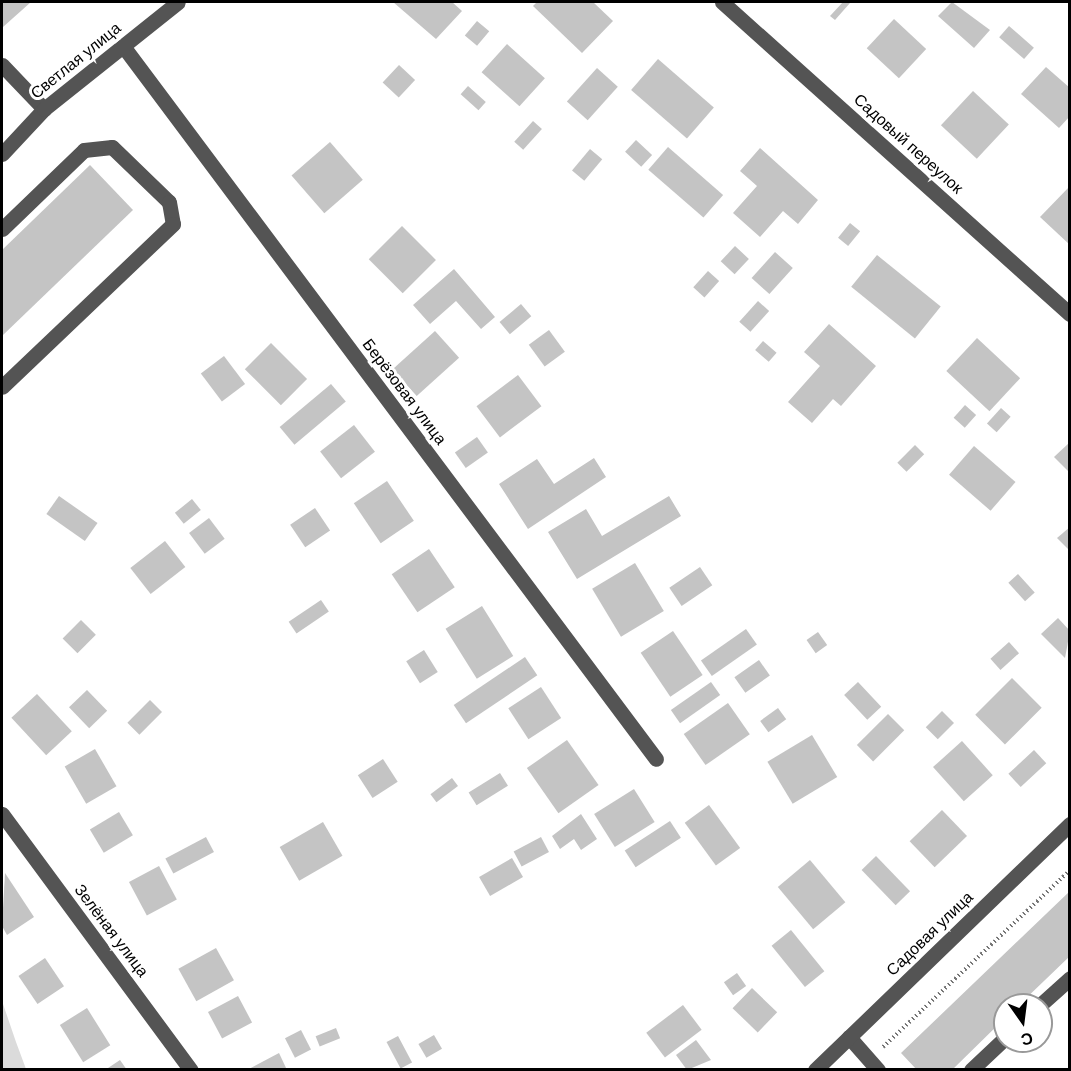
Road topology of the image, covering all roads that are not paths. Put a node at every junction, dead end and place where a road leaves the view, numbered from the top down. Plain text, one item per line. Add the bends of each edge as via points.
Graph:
1 (178, 2) edge
2 (722, 2) edge
3 (123, 46) junction
4 (2, 65) edge
5 (44, 109) junction
6 (2, 154) edge
7 (2, 229) edge
8 (1070, 314) edge
9 (2, 387) edge
10 (656, 759) dead end
11 (2, 814) edge
12 (1070, 824) edge
13 (1070, 978) edge
14 (1053, 993) edge
15 (849, 1037) junction
16 (993, 1049) edge
17 (874, 1065) edge
18 (191, 1070) edge
19 (815, 1070) edge
20 (971, 1070) edge

1 - 3 street, Светлая улица
2 - 8 street, Садовый переулок
3 - 5 street, Светлая улица
3 - 10 street, Берёзовая улица
4 - 5 street
5 - 6 street, Светлая улица
7 - 9 street via 84,150 112,147 169,202 173,224
11 - 18 street, Зелёная улица
12 - 15 street, Садовая улица
13 - 14 street
15 - 17 street
15 - 19 street, Садовая улица
16 - 20 street

